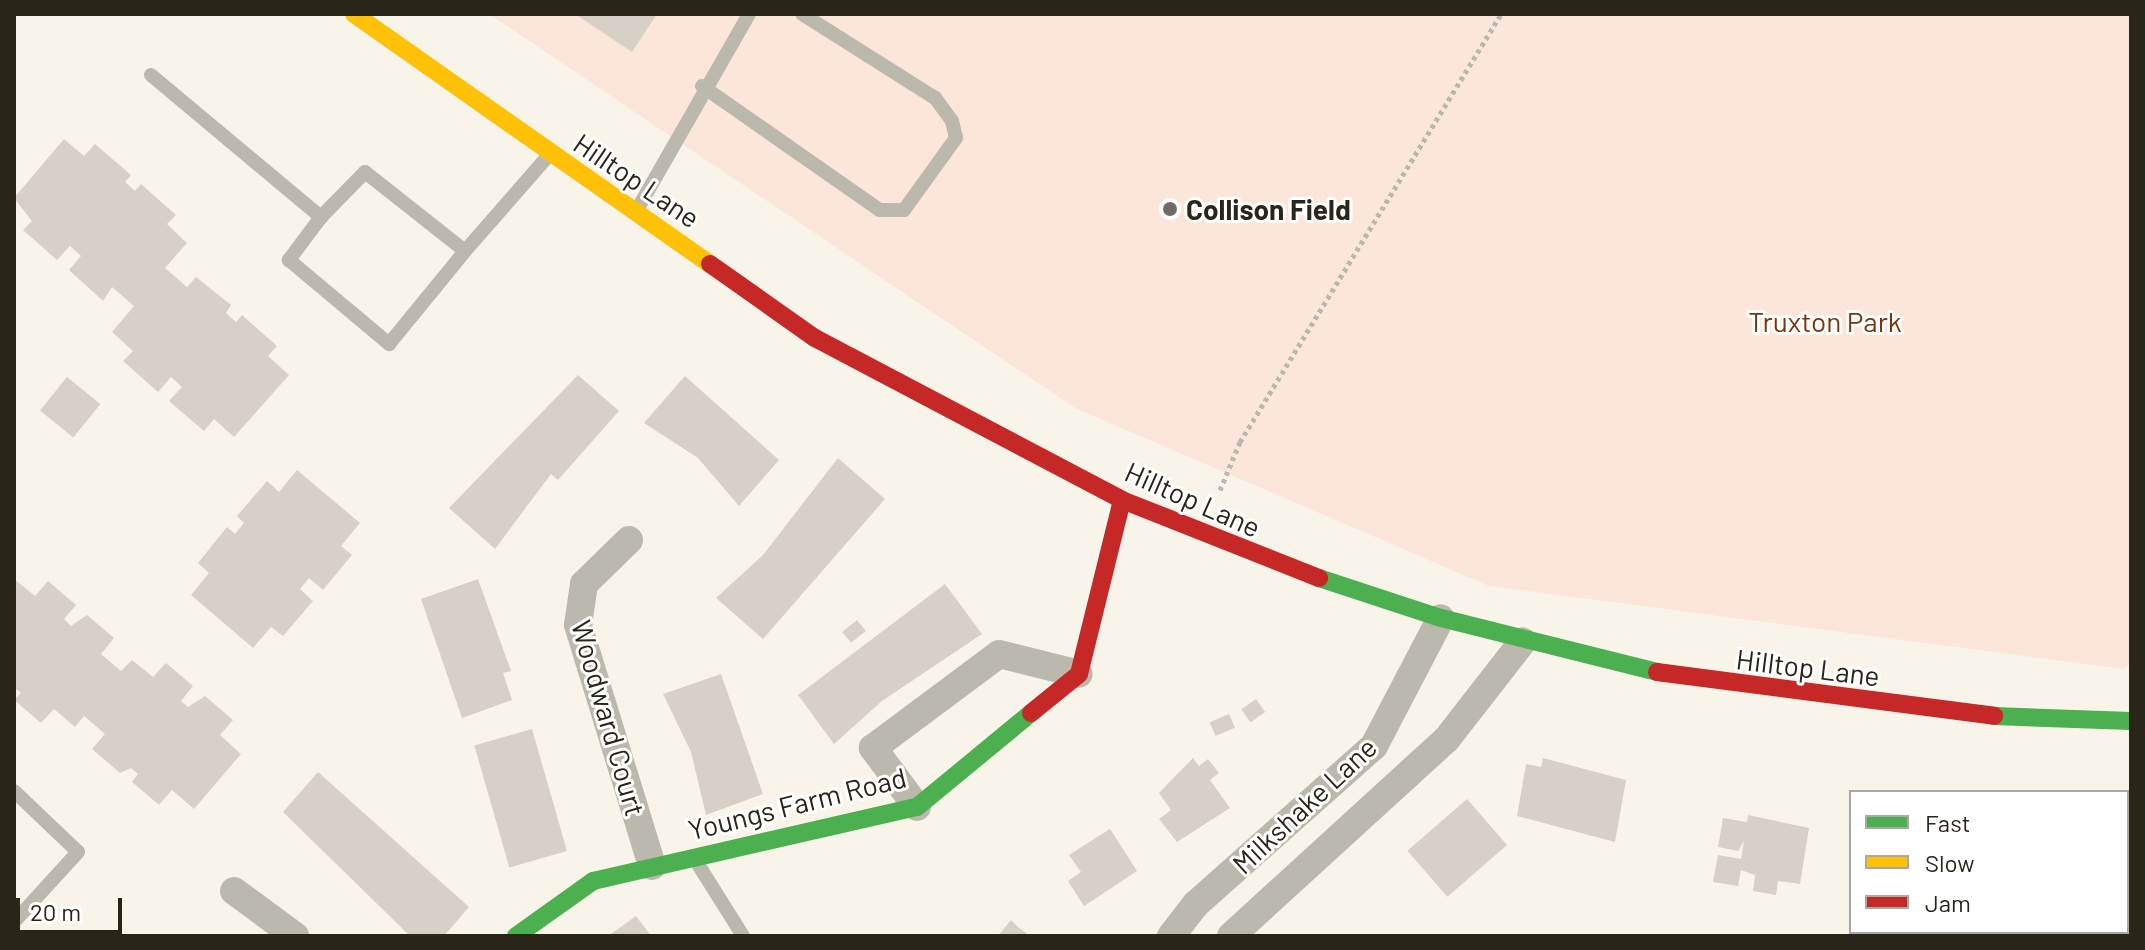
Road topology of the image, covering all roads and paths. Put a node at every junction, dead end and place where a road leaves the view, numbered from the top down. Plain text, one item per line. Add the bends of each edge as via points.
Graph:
1 (354, 14) edge
2 (749, 14) edge
3 (802, 14) edge
4 (1501, 14) edge
5 (151, 75) dead end
6 (702, 86) junction
7 (549, 155) junction
8 (636, 212) junction
9 (321, 217) junction
10 (465, 251) junction
11 (1220, 490) dead end
12 (1122, 500) junction
13 (629, 540) dead end
14 (1441, 618) junction
15 (1523, 641) junction
16 (1079, 674) junction
17 (2131, 721) edge
18 (14, 791) edge
19 (917, 807) junction
20 (694, 858) junction
21 (652, 866) junction
22 (234, 891) dead end
23 (14, 922) edge
24 (295, 936) edge
25 (516, 936) edge
26 (743, 936) edge
27 (1171, 936) edge
28 (1231, 936) edge

1 - 7 street, Hilltop Lane
2 - 6 lane
3 - 6 lane via 935,98 952,121 956,138 904,210 880,210
4 - 11 path via 1240,442
5 - 9 lane
6 - 8 lane
7 - 8 street, Hilltop Lane
7 - 10 lane
8 - 12 street, Hilltop Lane via 815,338
9 - 10 lane via 365,172
9 - 10 lane via 289,260 389,344
12 - 14 street, Hilltop Lane via 1260,559
12 - 16 street
13 - 21 street, Woodward Court via 584,584 578,625
14 - 15 street, Hilltop Lane
14 - 27 street, Milkshake Lane via 1374,746 1196,904
15 - 17 street, Hilltop Lane via 1680,678 1841,701
15 - 28 street, Milkshake Lane via 1446,740
16 - 19 street, Youngs Farm Road
16 - 19 street via 999,654 873,748
18 - 23 lane via 78,852
19 - 20 street, Youngs Farm Road
20 - 21 street, Youngs Farm Road
20 - 26 lane
21 - 25 street, Youngs Farm Road via 593,881
22 - 24 street

